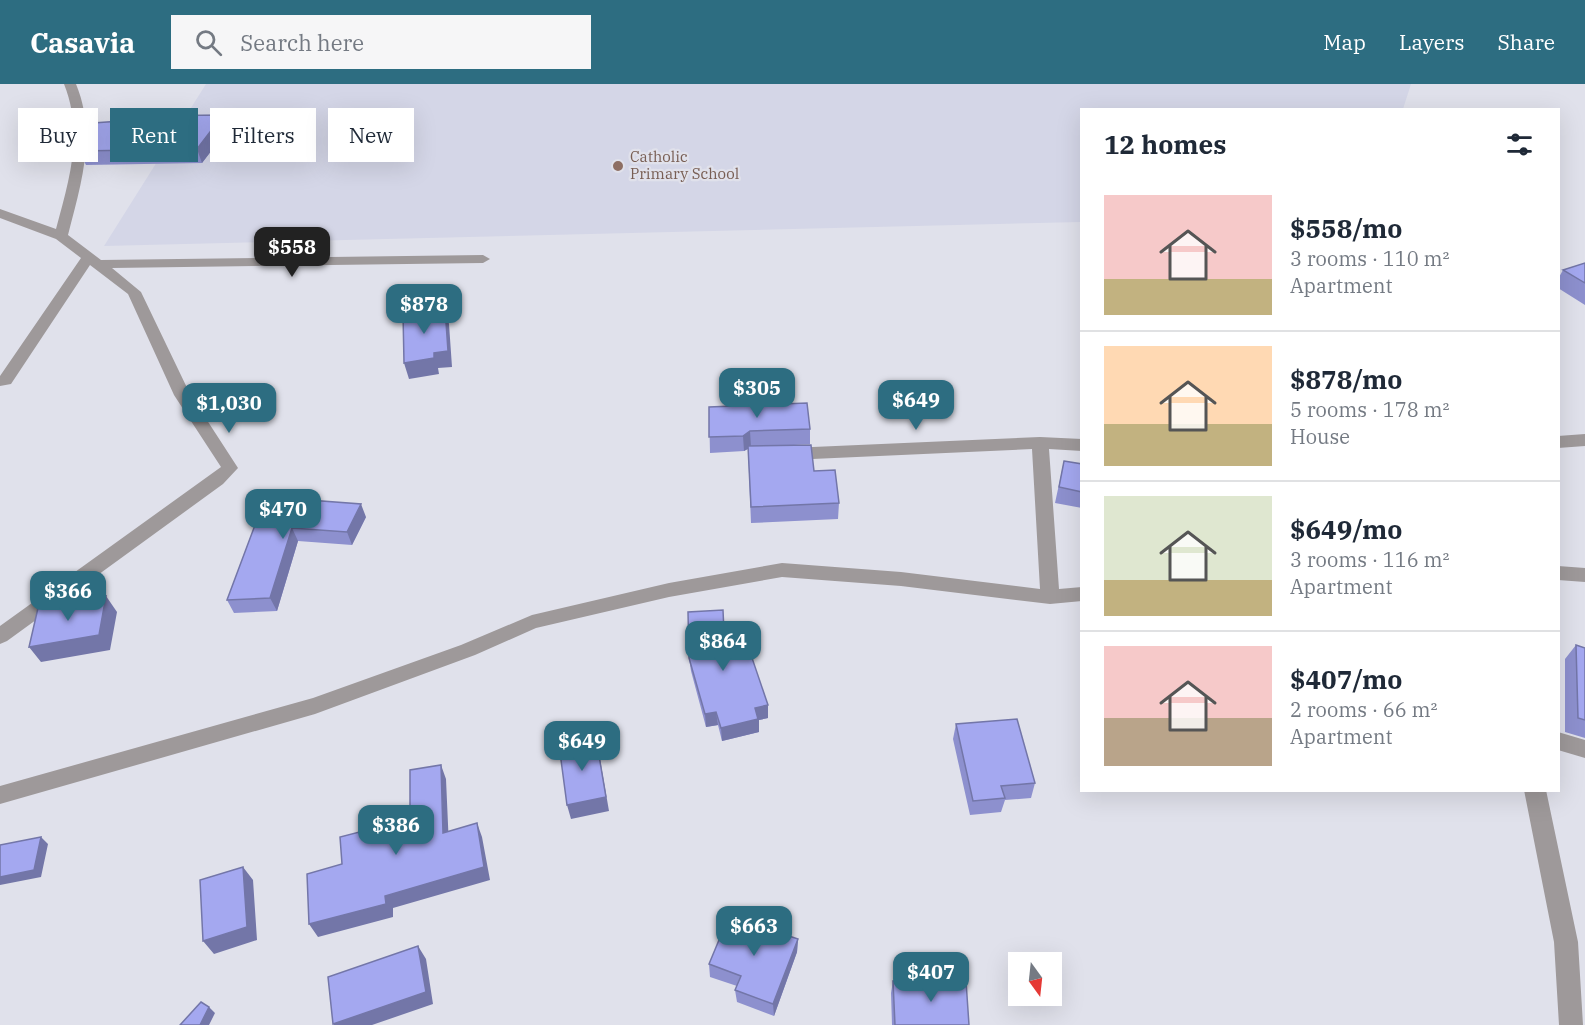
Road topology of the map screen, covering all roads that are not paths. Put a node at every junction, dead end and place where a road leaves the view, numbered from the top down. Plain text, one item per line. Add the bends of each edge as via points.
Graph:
1 (70, 84) edge
2 (0, 213) edge
3 (61, 236) junction
4 (483, 259) dead end
5 (95, 260) junction
6 (0, 381) edge
7 (1585, 440) edge
8 (1560, 442) edge
9 (1040, 443) junction
10 (1080, 445) edge
11 (774, 454) edge
12 (1560, 573) edge
13 (1585, 575) edge
14 (1080, 594) edge
15 (1050, 597) junction
16 (0, 636) edge
17 (1560, 742) edge
18 (1585, 749) edge
19 (1535, 792) edge
20 (0, 795) edge
21 (1571, 1025) edge

1 - 3 street via 80,103 81,150
2 - 3 street
3 - 5 street
4 - 5 street
5 - 6 street via 5,380
5 - 16 street via 134,292 182,395 230,468
7 - 8 street
9 - 10 street
9 - 11 street
9 - 15 street
12 - 13 street
14 - 15 street
15 - 20 street via 782,570 669,590 532,622 315,706
17 - 18 street
19 - 21 street via 1566,942

